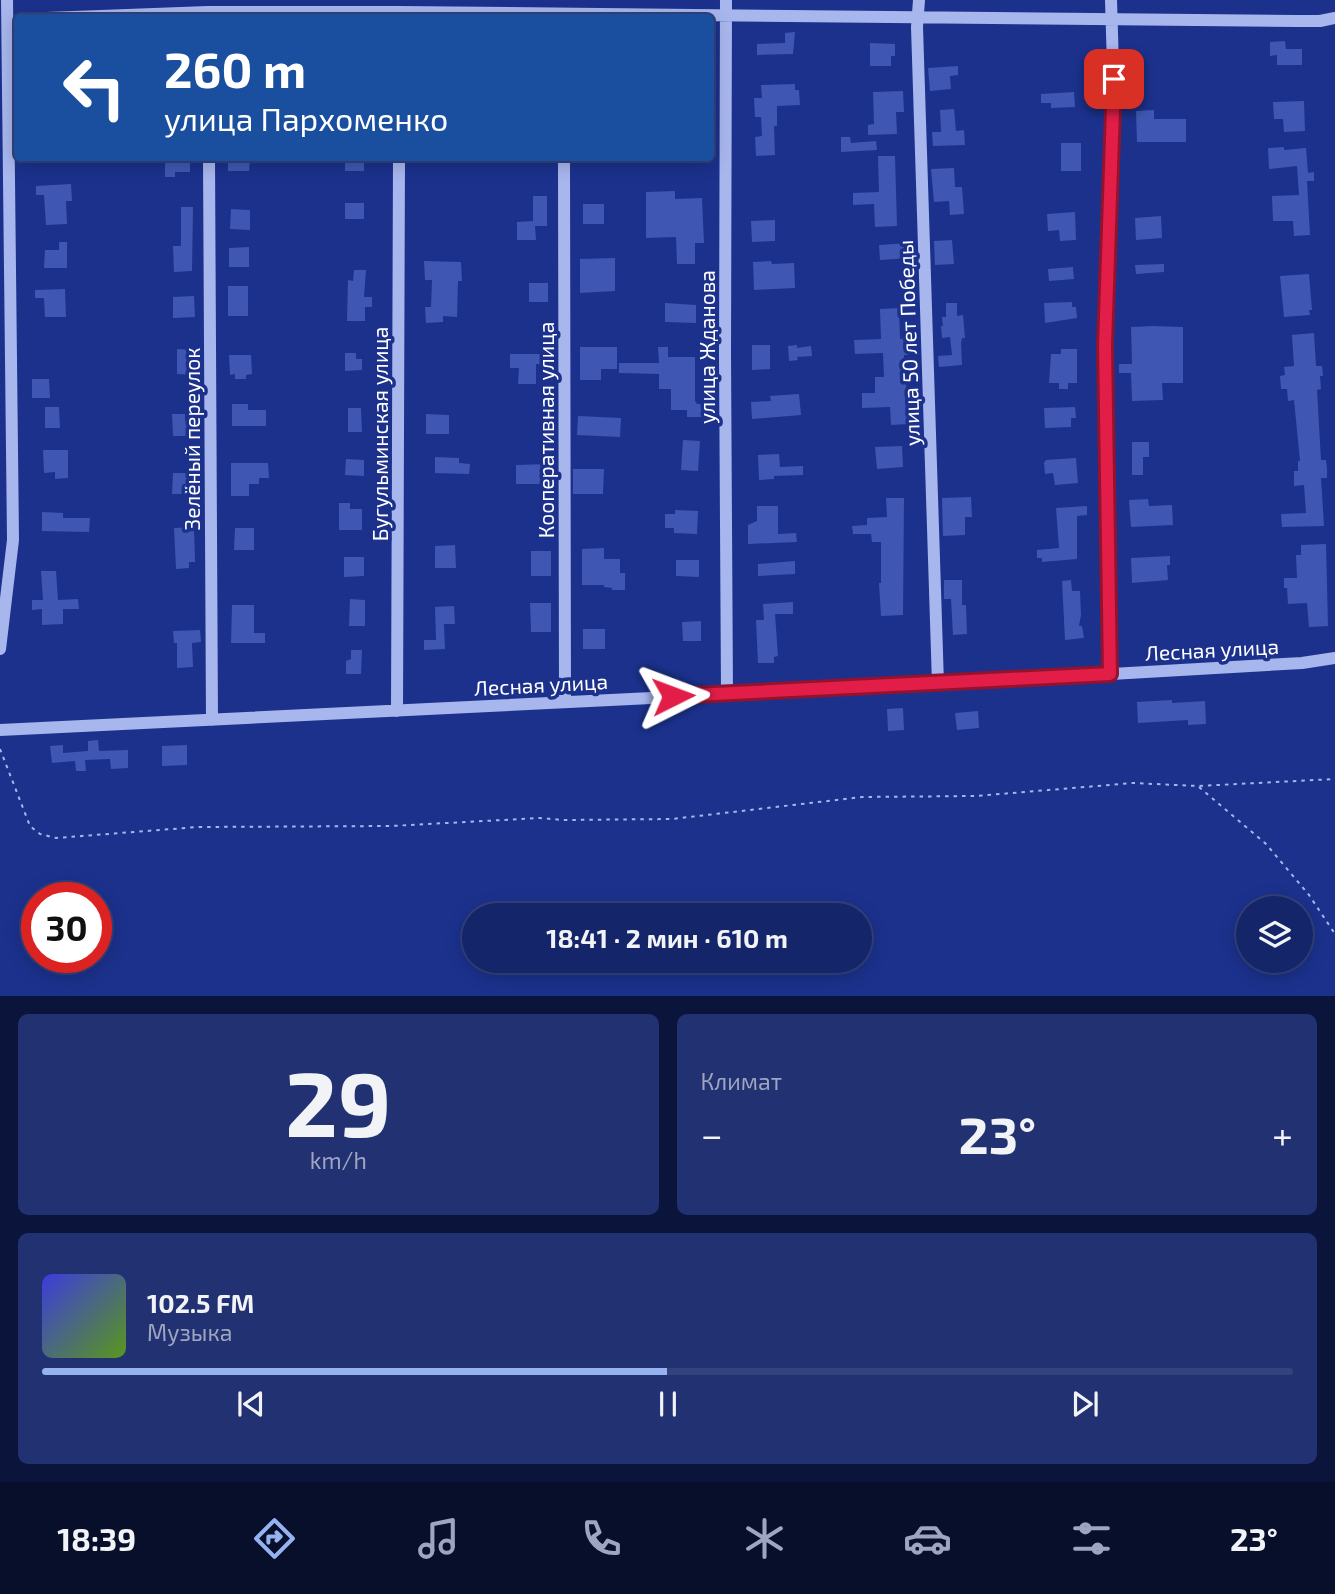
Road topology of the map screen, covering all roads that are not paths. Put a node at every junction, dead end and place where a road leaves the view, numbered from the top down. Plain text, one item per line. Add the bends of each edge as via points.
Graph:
1 (7, 0) edge
2 (726, 0) edge
3 (919, 0) edge
4 (1111, 0) edge
5 (208, 10) edge
6 (399, 10) edge
7 (127, 14) edge
8 (510, 14) edge
9 (714, 15) edge
10 (726, 15) junction
11 (919, 16) junction
12 (1111, 18) junction
13 (1335, 18) edge
14 (8, 19) edge
15 (209, 161) edge
16 (399, 161) edge
17 (564, 161) edge
18 (0, 649) edge
19 (1335, 657) edge
20 (1110, 674) junction
21 (938, 684) junction
22 (727, 694) junction
23 (565, 702) junction
24 (397, 711) junction
25 (212, 720) junction
26 (0, 730) edge

1 - 14 street
2 - 10 street, улица Жданова
3 - 11 street, улица 50 лет Победы
4 - 12 street
5 - 6 street
5 - 7 street
6 - 8 street
9 - 10 street
10 - 11 street
10 - 22 street, улица Жданова
11 - 12 street
11 - 21 street, улица 50 лет Победы
12 - 13 street
12 - 20 street via 1114,99 1105,345
14 - 18 street via 13,540
15 - 25 street, Зелёный переулок
16 - 24 street, Бугульминская улица
17 - 23 street, Кооперативная улица
19 - 20 street, Лесная улица
20 - 21 street, Лесная улица
21 - 22 street, Лесная улица
22 - 23 street, Лесная улица
23 - 24 street, Лесная улица
24 - 25 street, Лесная улица
25 - 26 street, Лесная улица

